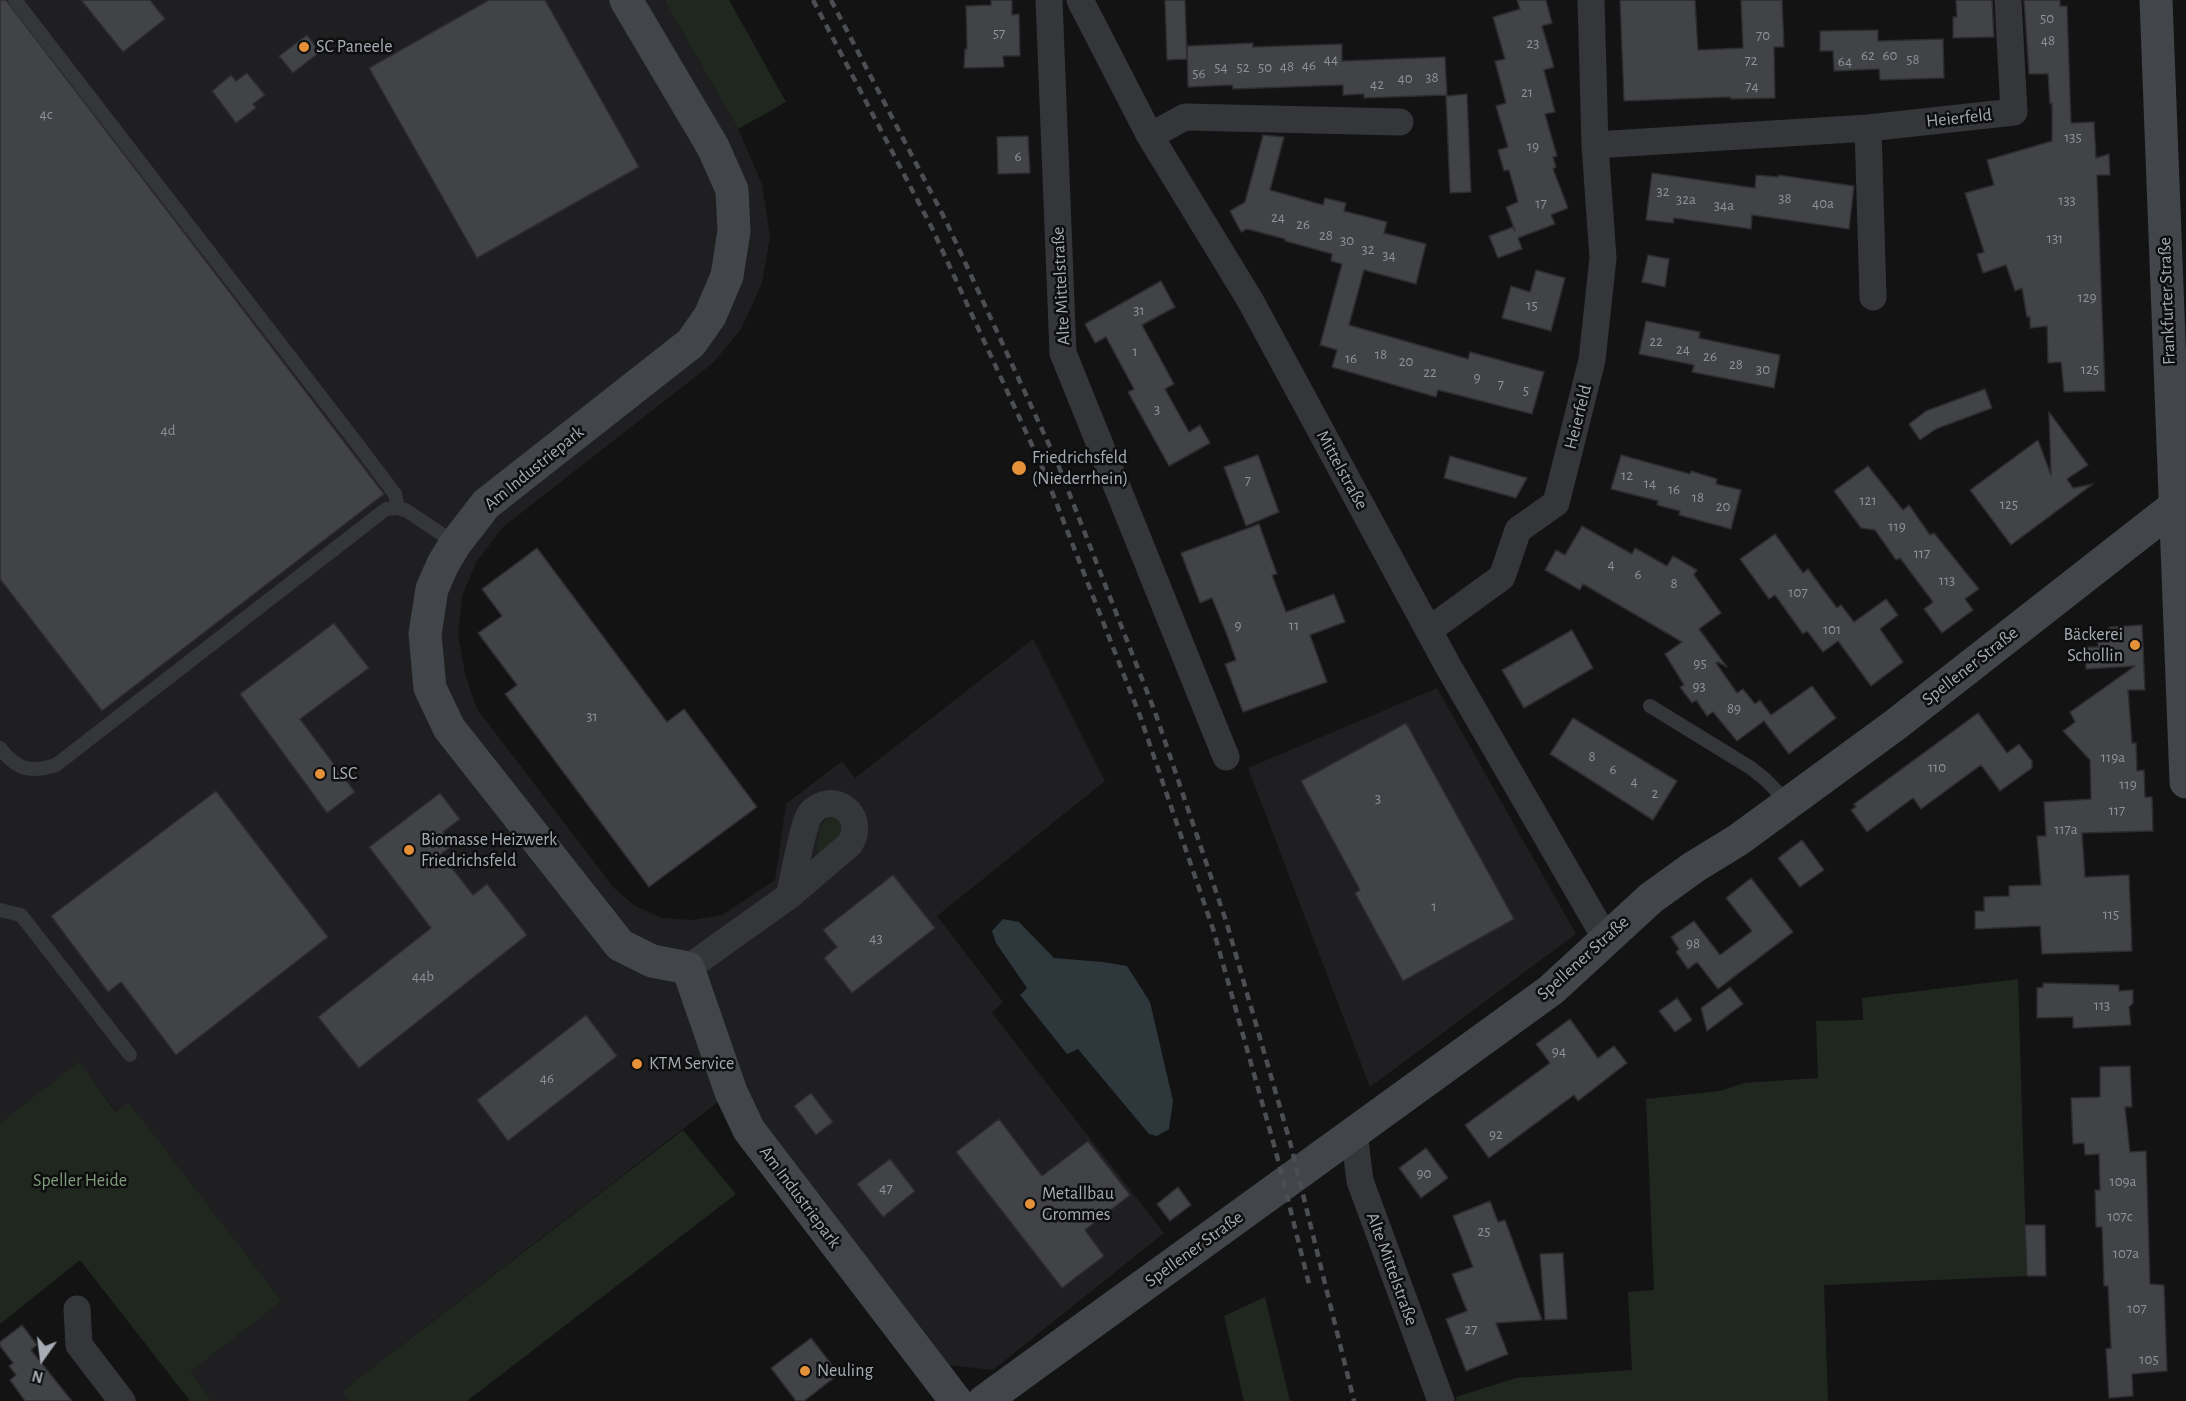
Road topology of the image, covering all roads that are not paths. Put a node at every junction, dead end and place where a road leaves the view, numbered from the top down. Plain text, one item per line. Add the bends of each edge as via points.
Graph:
1 (15, 0) edge
2 (626, 0) edge
3 (1048, 0) edge
4 (1080, 0) edge
5 (1591, 0) edge
6 (2008, 0) edge
7 (2156, 0) edge
8 (1400, 122) dead end
9 (1868, 128) junction
10 (1150, 136) junction
11 (1594, 145) junction
12 (1873, 297) dead end
13 (2180, 502) edge
14 (398, 507) junction
15 (455, 544) junction
16 (1429, 630) junction
17 (1650, 706) dead end
18 (0, 748) edge
19 (1226, 757) dead end
20 (2186, 782) edge
21 (1788, 803) junction
22 (789, 896) dead end
23 (0, 910) edge
24 (1606, 939) junction
25 (688, 968) junction
26 (130, 1055) dead end
27 (1354, 1133) junction
28 (77, 1308) dead end
29 (122, 1401) edge
30 (956, 1401) edge
31 (984, 1401) edge
32 (1441, 1401) edge

1 - 14 lane via 355,441 394,494
2 - 15 street, Am Industriepark via 713,147 732,190 734,231 727,276 710,316 691,343 486,504
3 - 19 street, Alte Mittelstraße via 1063,353
4 - 10 street, Mittelstraße
5 - 11 street, Heierfeld
6 - 9 street, Heierfeld via 2014,112
7 - 13 street, Frankfurter Straße
8 - 10 street via 1185,117
9 - 11 street, Heierfeld
9 - 12 street
10 - 16 street, Mittelstraße via 1250,300
11 - 16 street, Heierfeld via 1602,269 1592,360 1556,503 1518,530 1502,577
13 - 20 street, Frankfurter Straße
13 - 21 street, Spellener Straße via 1895,725
14 - 15 lane
14 - 18 lane via 386,509 56,765 30,770 18,765
15 - 25 street, Am Industriepark via 432,589 425,634 430,687 449,728 620,945 652,961
16 - 24 street, Mittelstraße
17 - 21 lane via 1751,768
21 - 24 street, Spellener Straße via 1672,882
22 - 25 street
23 - 26 lane via 21,915
24 - 27 street, Spellener Straße via 1551,990
25 - 30 street, Am Industriepark via 731,1092 749,1130
27 - 31 street, Spellener Straße
27 - 32 street, Alte Mittelstraße via 1360,1181
28 - 29 street via 79,1345

